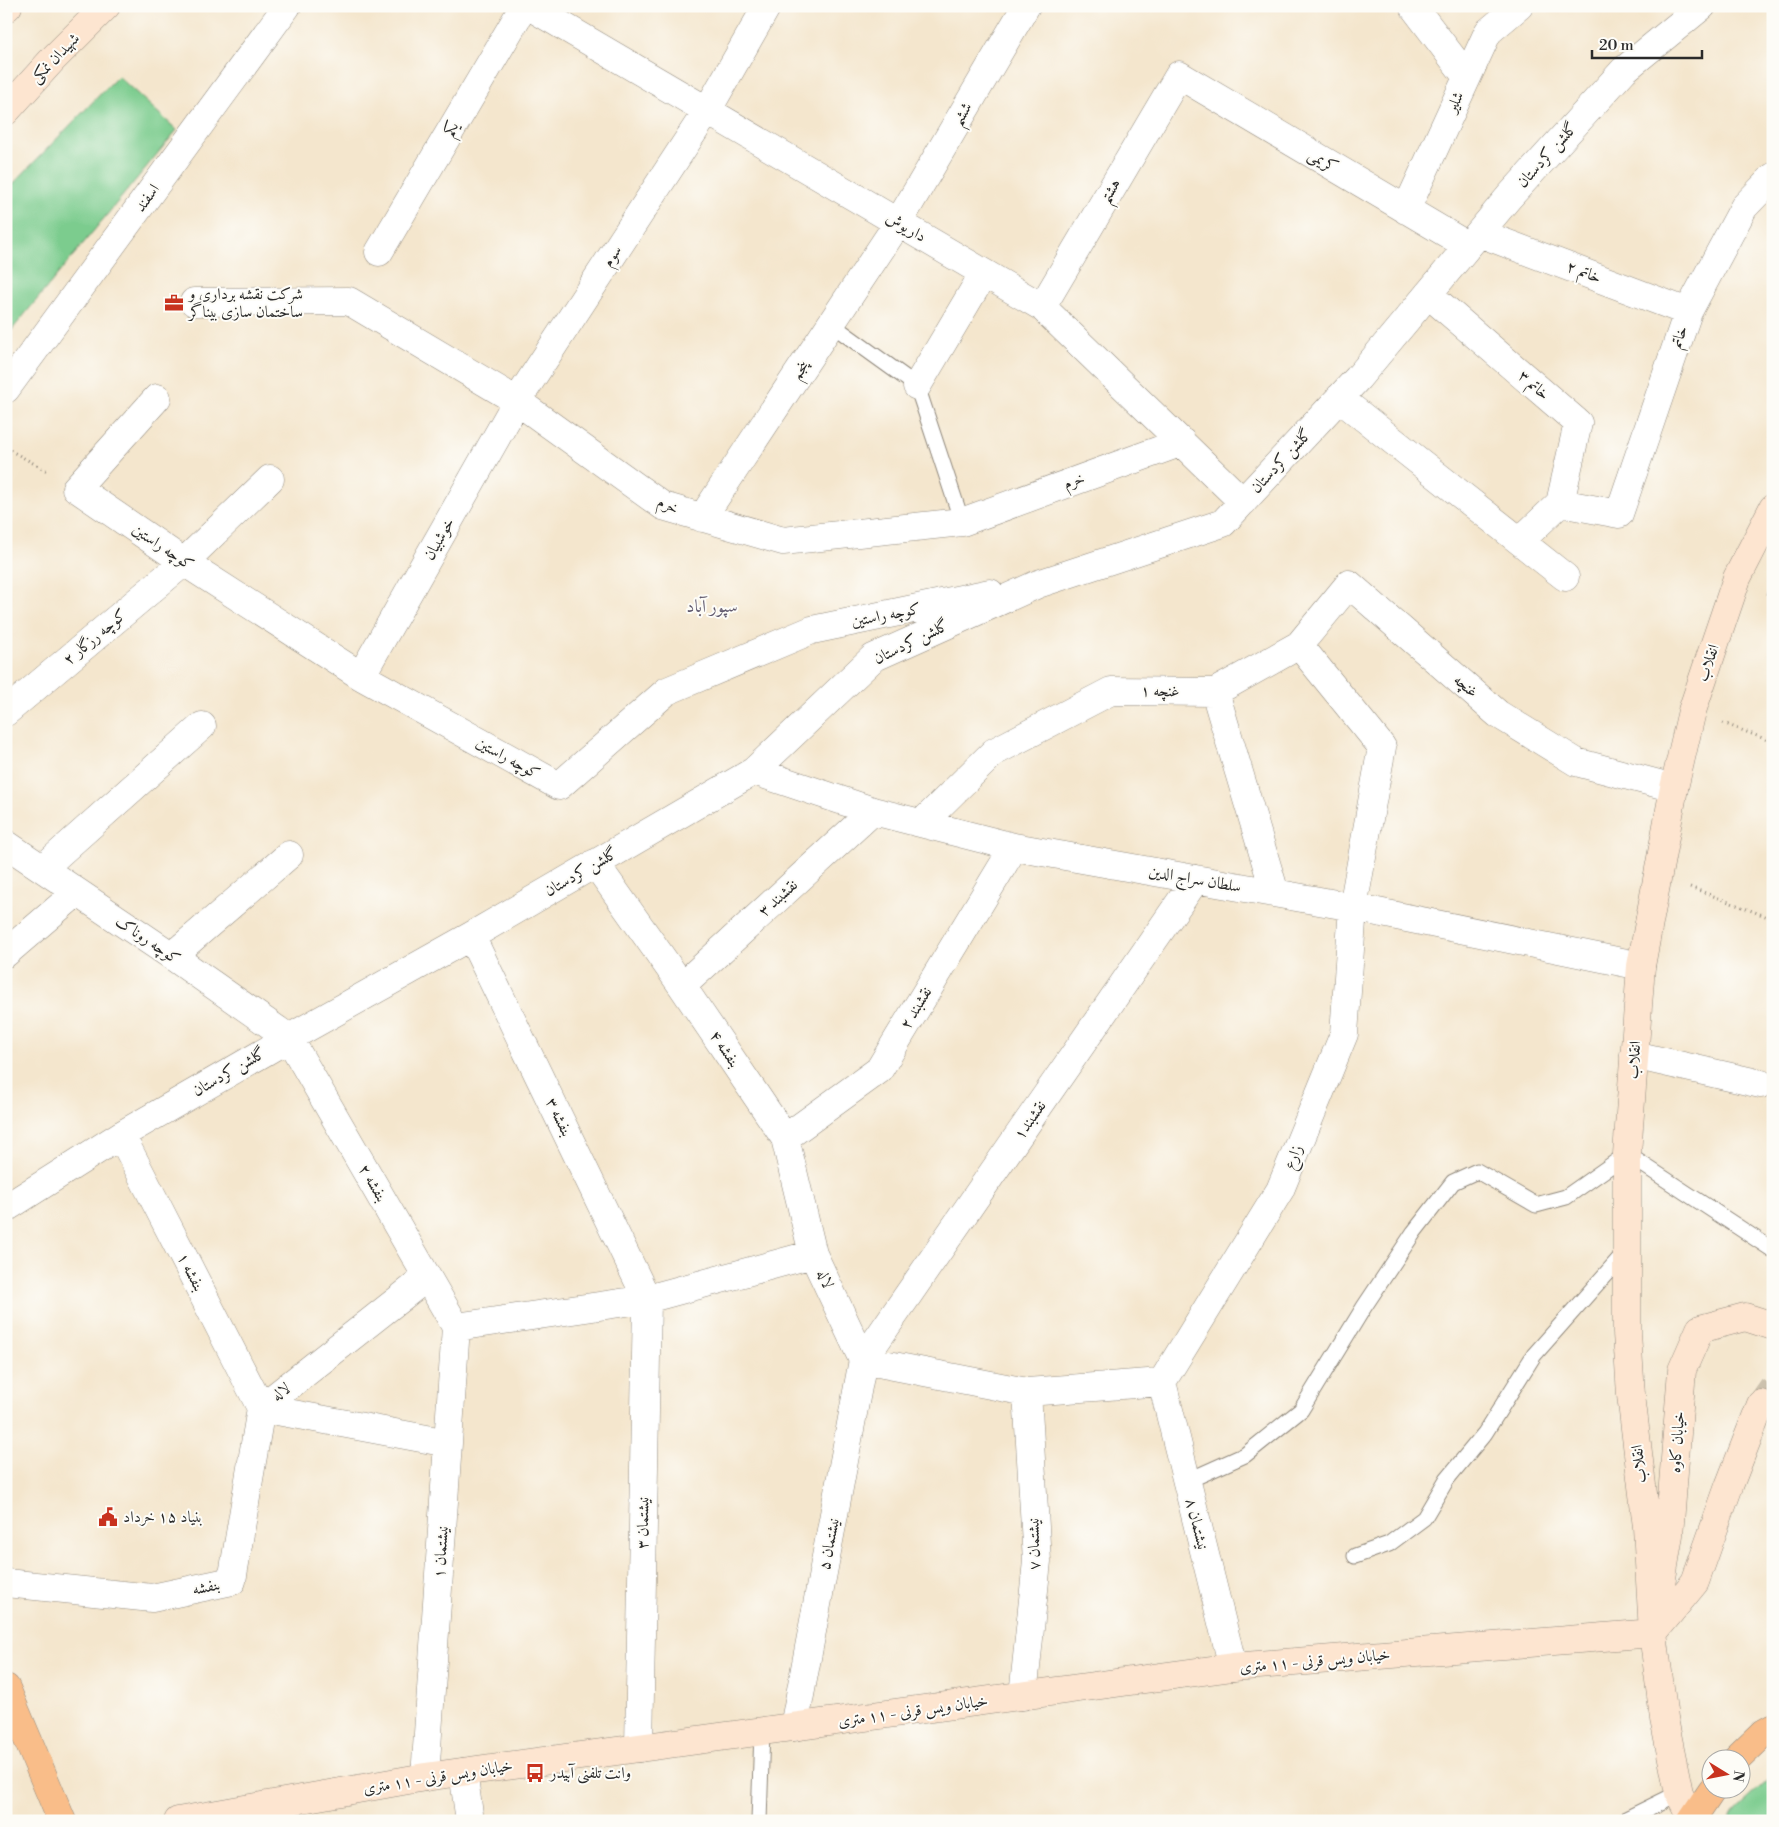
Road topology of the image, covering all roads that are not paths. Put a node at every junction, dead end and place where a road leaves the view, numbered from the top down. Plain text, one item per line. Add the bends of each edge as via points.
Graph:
1 (106, 6) edge
2 (287, 6) edge
3 (524, 6) edge
4 (528, 6) edge
5 (767, 6) edge
6 (1026, 6) edge
7 (1413, 6) edge
8 (1519, 6) edge
9 (1702, 6) edge
10 (1179, 75) joint
11 (1466, 77) junction
12 (6, 111) edge
13 (707, 111) junction
14 (1773, 177) edge
15 (1406, 210) junction
16 (898, 223) junction
17 (1474, 239) junction
18 (379, 252) dead end
19 (984, 273) junction
20 (1428, 294) junction
21 (194, 302) dead end
22 (1042, 307) junction
23 (1688, 312) junction
24 (831, 324) junction
25 (916, 386) junction
26 (6, 389) edge
27 (157, 398) dead end
28 (1339, 398) junction
29 (517, 401) junction
30 (1182, 442) junction
31 (270, 479) dead end
32 (1243, 502) junction
33 (1560, 503) junction
34 (1773, 508) edge
35 (702, 518) junction
36 (962, 522) junction
37 (1520, 542) junction
38 (184, 562) junction
39 (1565, 577) dead end
40 (1038, 584) junction
41 (1299, 645) junction
42 (361, 676) junction
43 (1215, 692) junction
44 (6, 712) edge
45 (202, 726) dead end
46 (754, 771) junction
47 (1674, 788) junction
48 (873, 811) junction
49 (922, 823) junction
50 (6, 844) edge
51 (1014, 847) junction
52 (289, 855) dead end
53 (595, 863) junction
54 (43, 868) junction
55 (1196, 879) junction
56 (78, 892) junction
57 (1275, 893) junction
58 (1353, 907) junction
59 (471, 936) junction
60 (6, 953) edge
61 (172, 956) junction
62 (1641, 966) junction
63 (682, 986) junction
64 (289, 1038) junction
65 (1634, 1055) junction
66 (1761, 1084) dead end
67 (122, 1135) junction
68 (785, 1138) junction
69 (1627, 1154) junction
70 (6, 1208) edge
71 (1627, 1249) junction
72 (1773, 1250) edge
73 (813, 1254) junction
74 (427, 1277) junction
75 (647, 1299) junction
76 (1773, 1326) edge
77 (456, 1327) junction
78 (863, 1360) junction
79 (1162, 1382) junction
80 (1027, 1392) junction
81 (1761, 1404) tunnel mouth
82 (261, 1408) junction
83 (448, 1443) junction
84 (1187, 1481) junction
85 (1355, 1556) dead end
86 (6, 1583) edge
87 (1653, 1632) junction
88 (1233, 1667) junction
89 (6, 1688) edge
90 (1023, 1696) junction
91 (794, 1727) junction
92 (1773, 1728) edge
93 (762, 1731) junction
94 (639, 1748) junction
95 (1746, 1750) edge
96 (463, 1772) junction
97 (425, 1777) junction
98 (1679, 1793) junction
99 (1705, 1800) edge
100 (1691, 1820) edge
101 (62, 1821) edge
102 (178, 1821) edge
103 (470, 1821) edge
104 (759, 1821) edge
105 (1622, 1821) edge

1 - 12 street, شهیدان نمکی
2 - 26 street, اسفند
3 - 18 street, یکم
4 - 13 street, داریوش
5 - 13 street, سوم
6 - 16 street, ششم
7 - 11 street
8 - 11 street, شلیر via 1488,32
9 - 17 street, گلشن کردستان via 1624,70
10 - 15 street, کریمی
10 - 22 street, هشتم
11 - 15 street, شلیر
13 - 16 street, داریوش
13 - 29 street, سوم
14 - 23 street, خاتم via 1744,208
15 - 17 street, کریمی
16 - 19 street, داریوش
16 - 24 street, پنجم
17 - 20 street, گلشن کردستان
17 - 23 street, خاتم ۲
19 - 22 street, داریوش
19 - 25 street
20 - 28 street, گلشن کردستان
20 - 33 street, خاتم ۳ via 1578,424
21 - 29 street, خرم via 349,301
22 - 30 street, داریوش
23 - 33 street, خاتم via 1619,514
24 - 25 lane
24 - 35 street, پنجم
25 - 36 lane
27 - 38 street, کوچه راستین via 76,488
28 - 32 street, گلشن کردستان
28 - 37 street
29 - 35 street, خرم via 663,506
29 - 42 street, خوشبیان
30 - 32 street, داریوش
30 - 36 street, خرم
31 - 38 street, کوچه رزگار ۲
32 - 40 street, گلشن کردستان via 1223,523
33 - 37 street
34 - 47 street, انقلاب via 1737,578 1692,711
35 - 36 street, خرم via 782,541
37 - 39 street
38 - 42 street, کوچه راستین
38 - 44 street, کوچه رزگار ۲
40 - 42 street, کوچه راستین via 812,630 667,691 559,786
40 - 46 street, گلشن کردستان via 873,658
41 - 43 street, غنچه ۱
41 - 47 street, غنچه via 1349,584 1498,714 1576,762
41 - 58 street, زارع via 1382,747
43 - 49 street, غنچه ۱ via 1111,691 994,752
43 - 57 street
45 - 54 street
46 - 48 street, سلطان سراج الدین
46 - 53 street, گلشن کردستان
47 - 62 street, انقلاب
48 - 49 street, سلطان سراج الدین
48 - 63 street, نقشبند ۳
49 - 51 street, سلطان سراج الدین
50 - 54 street, کوچه روناک
51 - 55 street, سلطان سراج الدین
51 - 68 street, نقشبند ۲ via 879,1070
52 - 61 street
53 - 59 street, گلشن کردستان
53 - 63 street, بنفشه ۴
54 - 56 street, کوچه روناک
55 - 57 street, سلطان سراج الدین
55 - 78 street, نقشبند۱
56 - 60 street
56 - 61 street, کوچه روناک
57 - 58 street, سلطان سراج الدین
58 - 62 street, سلطان سراج الدین
58 - 79 street, زارع via 1344,1034 1280,1190
59 - 64 street, گلشن کردستان
59 - 75 street, بنفشه ۳
61 - 64 street, کوچه روناک
62 - 65 street, انقلاب
63 - 68 street, بنفشه ۴
64 - 67 street, گلشن کردستان
64 - 74 street, بنفشه ۲
65 - 66 street
65 - 69 street, انقلاب
67 - 70 street, گلشن کردستان
67 - 82 street, بنفشه ۱
68 - 73 street, بنفشه ۴
69 - 71 street, انقلاب
69 - 72 lane
69 - 84 lane via 1566,1197 1536,1205 1477,1170 1453,1182 1414,1232 1301,1410 1245,1455
71 - 85 lane via 1534,1355 1485,1434 1447,1479 1424,1518 1389,1544
71 - 87 street, انقلاب via 1627,1333 1647,1527
73 - 75 street, لاله
73 - 78 street, لاله
74 - 77 street, بنفشه ۲
74 - 82 street, لاله
75 - 77 street, لاله
75 - 94 street, نیشتمان ۳
76 - 87 street, خیابان کاوه via 1745,1318 1700,1329 1682,1370 1670,1535
77 - 83 street, نیشتمان ۱
78 - 80 street
78 - 91 street, نیشتمان ۵
79 - 80 street
79 - 84 street, نیشتمان ۸
80 - 90 street, نیشتمان ۷ via 1037,1561
81 - 87 street via 1695,1582
82 - 83 street, لاله
82 - 86 street, بنفشه via 232,1581 152,1598
83 - 97 street, نیشتمان ۱
84 - 88 street, نیشتمان ۸
87 - 88 street, خیابان ویس قرنی - ۱۱ متری
87 - 98 street, انقلاب via 1664,1720
88 - 90 street, خیابان ویس قرنی - ۱۱ متری
89 - 101 main road
90 - 91 street, خیابان ویس قرنی - ۱۱ متری
91 - 93 street, خیابان ویس قرنی - ۱۱ متری
92 - 95 main road
93 - 94 street, خیابان ویس قرنی - ۱۱ متری
93 - 104 lane
94 - 96 street, خیابان ویس قرنی - ۱۱ متری
96 - 97 street, خیابان ویس قرنی - ۱۱ متری
96 - 103 street
97 - 102 street, خیابان ویس قرنی - ۱۱ متری
98 - 100 street, انقلاب
98 - 105 lane
99 - 100 main road

